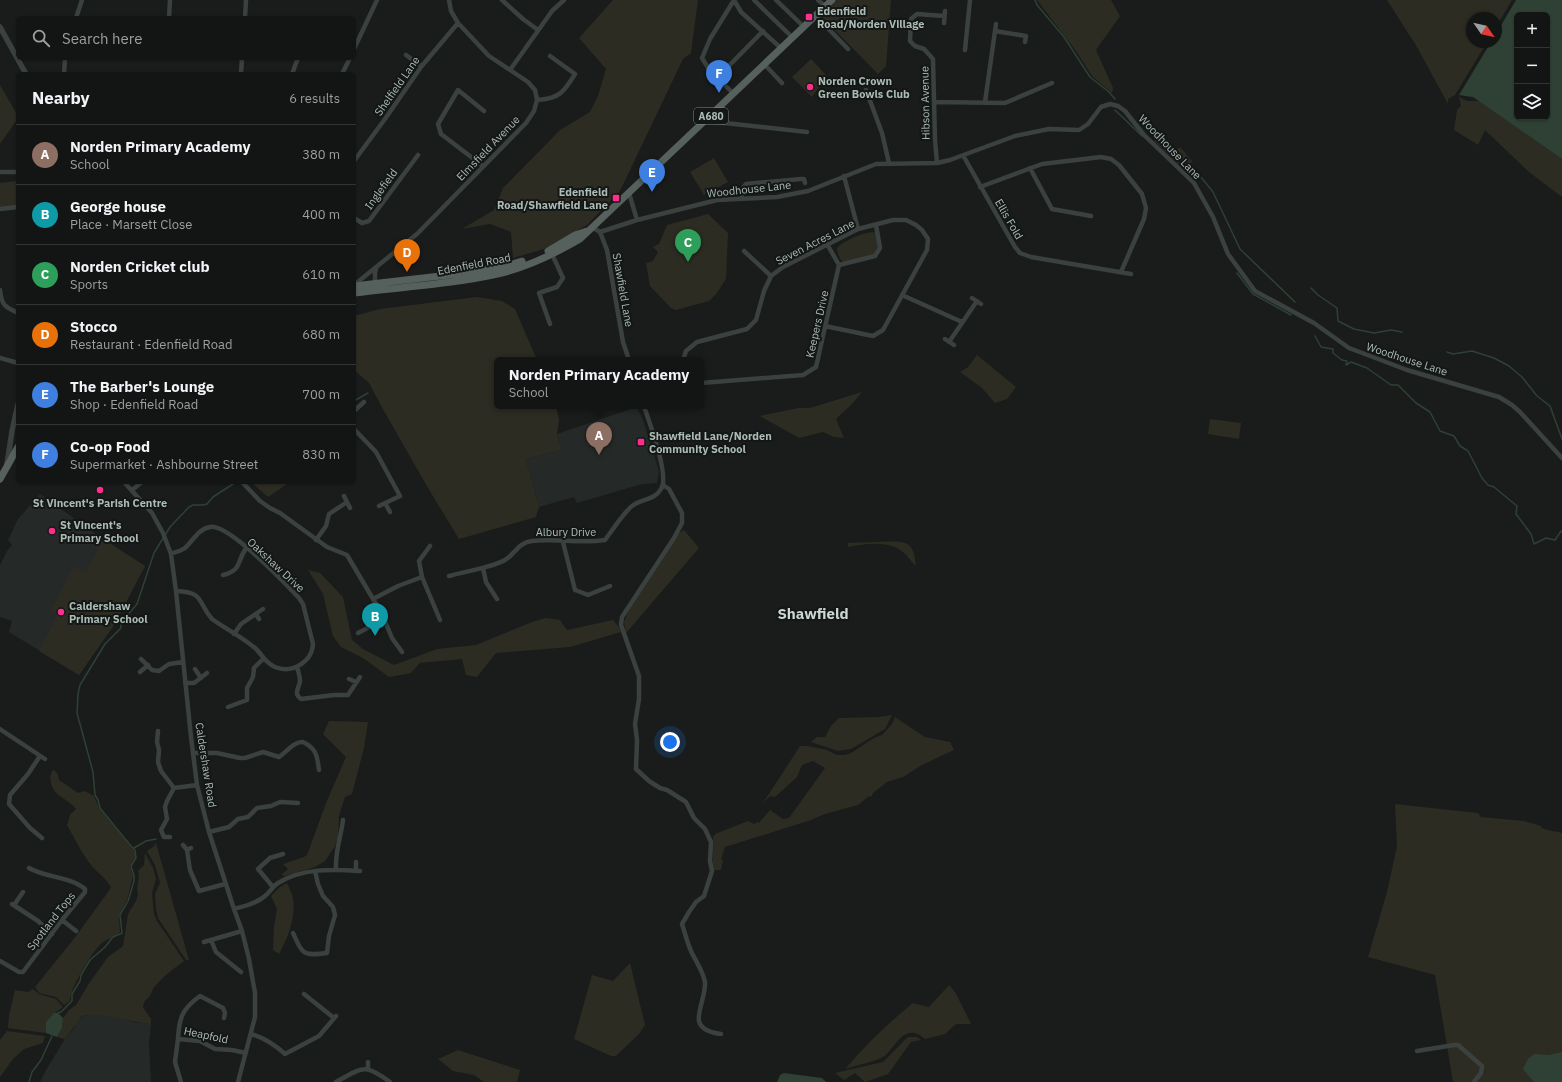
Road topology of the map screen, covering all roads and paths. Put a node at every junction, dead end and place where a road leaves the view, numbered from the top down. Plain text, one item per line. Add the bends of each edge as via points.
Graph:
1 (76, 0) edge
2 (170, 0) edge
3 (246, 0) edge
4 (376, 0) edge
5 (450, 0) edge
6 (502, 0) edge
7 (564, 0) edge
8 (734, 0) edge
9 (754, 0) edge
10 (776, 0) edge
11 (818, 0) edge
12 (832, 0) edge
13 (970, 0) edge
14 (82, 1) edge
15 (825, 6) junction
16 (945, 11) dead end
17 (77, 16) edge
18 (169, 16) edge
19 (245, 16) edge
20 (816, 16) junction
21 (944, 16) junction
22 (458, 23) junction
23 (944, 23) dead end
24 (996, 24) dead end
25 (0, 27) edge
26 (804, 27) junction
27 (538, 30) junction
28 (763, 31) junction
29 (995, 31) junction
30 (793, 38) junction
31 (1025, 42) dead end
32 (356, 45) edge
33 (782, 49) junction
34 (848, 49) dead end
35 (966, 50) dead end
36 (406, 55) dead end
37 (16, 56) edge
38 (550, 56) dead end
39 (18, 60) edge
40 (65, 60) edge
41 (242, 60) edge
42 (297, 60) edge
43 (349, 60) edge
44 (765, 65) junction
45 (421, 66) junction
46 (510, 70) junction
47 (25, 72) edge
48 (64, 72) edge
49 (241, 72) edge
50 (293, 72) edge
51 (343, 72) edge
52 (717, 78) junction
53 (782, 83) dead end
54 (1052, 83) dead end
55 (866, 90) dead end
56 (734, 94) junction
57 (537, 100) junction
58 (935, 102) junction
59 (985, 102) junction
60 (484, 111) dead end
61 (706, 121) junction
62 (807, 132) dead end
63 (418, 155) dead end
64 (964, 156) junction
65 (356, 158) edge
66 (937, 162) junction
67 (889, 164) junction
68 (483, 166) junction
69 (1030, 168) junction
70 (0, 172) edge
71 (16, 172) edge
72 (844, 176) junction
73 (805, 183) dead end
74 (980, 187) junction
75 (629, 193) junction
76 (742, 199) junction
77 (16, 208) edge
78 (1087, 209) dead end
79 (0, 210) edge
80 (1085, 215) junction
81 (1091, 216) dead end
82 (356, 219) edge
83 (637, 220) junction
84 (876, 225) junction
85 (590, 229) junction
86 (858, 229) junction
87 (600, 232) junction
88 (827, 244) junction
89 (744, 251) dead end
90 (552, 252) junction
91 (378, 265) junction
92 (839, 266) junction
93 (1121, 272) junction
94 (1131, 274) dead end
95 (772, 276) junction
96 (356, 284) edge
97 (356, 286) edge
98 (376, 287) junction
99 (0, 290) edge
100 (356, 292) edge
101 (902, 295) junction
102 (977, 301) dead end
103 (16, 312) edge
104 (962, 322) junction
105 (550, 324) dead end
106 (826, 326) junction
107 (949, 342) dead end
108 (628, 357) edge
109 (684, 357) edge
110 (0, 358) edge
111 (16, 362) edge
112 (704, 382) edge
113 (364, 402) dead end
114 (645, 409) edge
115 (356, 410) edge
116 (16, 414) edge
117 (12, 433) junction
118 (356, 434) edge
119 (16, 436) edge
120 (16, 450) edge
121 (1562, 458) edge
122 (7, 464) junction
123 (0, 479) edge
124 (663, 483) junction
125 (126, 484) edge
126 (140, 484) edge
127 (244, 484) edge
128 (132, 490) junction
129 (406, 492) dead end
130 (344, 496) dead end
131 (400, 496) junction
132 (347, 502) junction
133 (385, 503) junction
134 (380, 506) dead end
135 (350, 508) dead end
136 (390, 512) dead end
137 (316, 540) junction
138 (563, 542) junction
139 (430, 546) dead end
140 (247, 548) junction
141 (171, 554) junction
142 (483, 568) junction
143 (223, 575) dead end
144 (449, 576) dead end
145 (422, 578) junction
146 (610, 586) dead end
147 (176, 591) junction
148 (373, 599) junction
149 (497, 599) dead end
150 (263, 609) dead end
151 (256, 614) junction
152 (384, 619) junction
153 (259, 620) dead end
154 (440, 620) dead end
155 (358, 632) dead end
156 (234, 634) junction
157 (402, 652) dead end
158 (142, 659) dead end
159 (263, 659) junction
160 (183, 662) junction
161 (148, 665) junction
162 (297, 667) junction
163 (195, 669) dead end
164 (140, 672) dead end
165 (207, 673) dead end
166 (360, 676) dead end
167 (201, 678) junction
168 (349, 679) dead end
169 (356, 682) junction
170 (185, 683) junction
171 (247, 700) junction
172 (252, 703) dead end
173 (228, 707) dead end
174 (1, 731) edge
175 (158, 731) dead end
176 (193, 753) junction
177 (40, 756) junction
178 (279, 757) junction
179 (45, 760) dead end
180 (279, 763) dead end
181 (319, 770) dead end
182 (198, 785) junction
183 (174, 788) junction
184 (298, 803) dead end
185 (344, 820) dead end
186 (209, 832) junction
187 (170, 837) dead end
188 (42, 838) dead end
189 (183, 845) dead end
190 (284, 854) dead end
191 (356, 862) dead end
192 (29, 868) dead end
193 (336, 869) junction
194 (315, 871) junction
195 (225, 884) junction
196 (274, 887) junction
197 (23, 892) dead end
198 (234, 909) junction
199 (62, 920) junction
200 (76, 931) dead end
201 (242, 932) junction
202 (292, 933) dead end
203 (52, 934) junction
204 (210, 940) junction
205 (204, 942) dead end
206 (0, 961) edge
207 (241, 972) dead end
208 (304, 994) dead end
209 (224, 1018) dead end
210 (251, 1034) junction
211 (721, 1034) dead end
212 (178, 1039) junction
213 (1417, 1051) dead end
214 (246, 1053) junction
215 (368, 1062) dead end
216 (368, 1068) junction
217 (383, 1080) edge
218 (181, 1082) edge
219 (238, 1082) edge
220 (336, 1082) edge
221 (390, 1082) edge
222 (1474, 1082) edge

1 - 14 street
2 - 18 street
3 - 19 street
4 - 32 street
5 - 22 street via 451,11
6 - 27 street
7 - 27 street via 555,7
8 - 28 street via 740,12
8 - 52 street via 710,39 702,58
9 - 30 street
10 - 26 street
11 - 15 street
12 - 15 main road, Edenfield Road / A680
13 - 35 street
14 - 17 street
15 - 20 main road, Edenfield Road / A680
16 - 21 street
20 - 26 main road, Edenfield Road / A680
20 - 34 street
21 - 23 street
21 - 58 street, Hibson Avenue via 917,14 911,19 910,42 924,49 933,59
22 - 45 street, Shelfield Lane
22 - 46 street via 489,56
24 - 29 street
25 - 37 street
26 - 30 main road, Edenfield Road / A680
27 - 46 street
28 - 33 street
28 - 52 street
29 - 31 street via 1026,36
29 - 59 street
30 - 33 main road, Edenfield Road / A680
33 - 44 main road, Edenfield Road / A680
36 - 45 street
38 - 57 street via 575,74 566,89 557,96 548,100
39 - 47 street
40 - 48 street
41 - 49 street
42 - 50 street
43 - 51 street
44 - 53 street
44 - 56 main road, Edenfield Road / A680
45 - 65 street, Shelfield Lane
46 - 57 street via 528,82 535,90
52 - 56 street
54 - 59 street via 1005,103
55 - 67 street via 882,133
56 - 61 main road, Edenfield Road / A680
57 - 68 street, Elmsfield Avenue via 534,112 526,123
58 - 59 street
58 - 66 street, Hibson Avenue
60 - 68 street via 458,90 438,124 441,134
61 - 62 street
61 - 75 main road, Edenfield Road / A680
63 - 82 street, Inglefield via 369,221 362,223
64 - 66 street, Woodhouse Lane
64 - 74 street, Ellis Fold
64 - 121 street, Woodhouse Lane via 1015,136 1049,129 1082,129 1102,107 1110,104 1118,106 1194,183 1213,217 1228,254 1255,291 1314,323 1348,348 1407,370 1505,400 1520,412
66 - 67 street, Woodhouse Lane
67 - 72 street, Woodhouse Lane via 876,164
68 - 91 street, Elmsfield Avenue via 417,234
69 - 74 street
69 - 80 street via 1052,209
69 - 93 street via 1101,157 1111,159 1119,165 1142,194 1146,208 1144,219
70 - 71 street
72 - 76 street, Woodhouse Lane via 808,191 776,197
72 - 86 street
73 - 76 street via 804,179 801,179 746,184 741,190
74 - 93 street, Ellis Fold via 1014,247 1020,252 1031,257
75 - 83 street
75 - 85 main road, Edenfield Road / A680
76 - 83 street, Woodhouse Lane via 717,200
77 - 79 street
78 - 80 street
80 - 81 street
83 - 87 street, Woodhouse Lane
84 - 86 street, Seven Acres Lane
84 - 92 street via 880,248 875,256
84 - 101 street, Seven Acres Lane via 906,220 922,230 928,239 927,250
85 - 87 street
85 - 90 main road, Edenfield Road / A680 via 576,235
86 - 88 street, Seven Acres Lane
87 - 108 street, Shawfield Lane via 607,250 623,342
88 - 92 street
88 - 95 street, Seven Acres Lane via 783,267
89 - 95 street
90 - 98 main road, Edenfield Road / A680 via 503,267
90 - 105 street via 563,278 557,286 539,293
91 - 96 street, Elmsfield Avenue
91 - 98 street via 374,273
92 - 106 street, Keepers Drive
93 - 94 street, Ellis Fold
95 - 109 street, Seven Acres Lane via 764,291 756,320 747,329 697,342 686,350
97 - 98 main road, Edenfield Road / A680
98 - 100 main road, Edenfield Road / A680
99 - 103 street via 4,306
101 - 104 street
101 - 106 street, Seven Acres Lane via 883,330 873,336
102 - 104 street
104 - 107 street
106 - 112 street, Keepers Drive via 816,367 802,375
110 - 111 street
113 - 115 street via 361,409
114 - 124 street via 663,470
116 - 117 street
117 - 119 street
117 - 122 street
118 - 131 street via 376,452
120 - 122 main road
122 - 123 main road
124 - 138 street, Albury Drive via 657,494 632,506 605,540
124 - 211 street via 682,513 682,523 622,618 621,625 639,676 635,764 636,769 649,781 686,802 694,818 709,835 712,871 704,896 696,902 682,924 704,979 704,999 699,1020 707,1030
125 - 128 street, Caldershaw Road
126 - 128 street
127 - 137 street via 260,501
128 - 141 street, Caldershaw Road via 152,513
129 - 131 street
130 - 132 street
131 - 133 street
132 - 135 street
132 - 137 street via 329,514 326,526
133 - 134 street
133 - 136 street
137 - 148 street via 347,555
138 - 142 street, Albury Drive via 530,541 519,546 506,560
138 - 146 street via 575,590 588,595
139 - 145 street via 419,561
140 - 141 street, Oakshaw Drive via 222,530 211,526 201,530 184,549
140 - 143 street via 236,569
140 - 162 street, Oakshaw Drive via 300,598 303,604 313,650 305,662
141 - 147 street, Caldershaw Road
142 - 144 street, Albury Drive
142 - 149 street via 486,582
145 - 148 street via 398,586
145 - 154 street
147 - 156 street via 189,591 194,594 212,619
147 - 160 street, Caldershaw Road
148 - 152 street
150 - 151 street
151 - 153 street
151 - 156 street via 241,624
152 - 155 street
152 - 157 street via 392,638
156 - 159 street via 255,648
158 - 161 street
159 - 162 street via 277,668
159 - 171 street via 254,668 253,677 247,688
160 - 161 street via 169,664 159,671 152,670
160 - 170 street, Caldershaw Road
161 - 164 street
162 - 169 street via 300,681 296,698 348,695
163 - 167 street
165 - 167 street
166 - 169 street
167 - 170 street via 194,683
168 - 169 street
170 - 176 street, Caldershaw Road
171 - 172 street
171 - 173 street
174 - 177 street
175 - 183 street via 158,762 161,771
176 - 178 street via 217,753 245,758 263,752
176 - 182 street, Caldershaw Road
177 - 179 street
177 - 188 street via 10,795 9,804
178 - 180 street
178 - 181 street via 295,743 303,742 316,753
182 - 183 street
182 - 186 street, Caldershaw Road
183 - 187 street via 165,807 167,819 161,830 164,836
184 - 186 street via 280,802 257,808 248,817 238,819 229,827
185 - 193 street via 335,857
186 - 195 street, Caldershaw Road
189 - 195 street via 189,849 190,870 199,893
190 - 196 street via 270,858 256,867
191 - 193 street via 358,871
192 - 199 street, Spotland Tops via 85,889 82,897
193 - 194 street
194 - 196 street via 277,883
194 - 202 street via 323,896 333,907 336,915 329,936 328,956 303,952 294,941
195 - 198 street, Caldershaw Road
196 - 198 street via 256,902
197 - 203 street via 13,905 38,921
198 - 201 street, Caldershaw Road
199 - 200 street
199 - 203 street, Spotland Tops
201 - 204 street
201 - 210 street, Caldershaw Road via 255,993 255,1017
203 - 206 street, Spotland Tops via 23,972
204 - 205 street
204 - 207 street via 216,952 237,965
208 - 210 street via 335,1017 319,1036 283,1056 271,1041
209 - 212 street, Heapfold via 227,1009 200,994 181,1016
210 - 214 street, Caldershaw Road
212 - 214 street, Heapfold via 200,1041 215,1049
212 - 218 street via 176,1062
213 - 222 street via 1458,1045 1482,1066 1481,1073
214 - 219 street, Caldershaw Road
215 - 216 street
216 - 217 street
216 - 220 street
217 - 221 street

